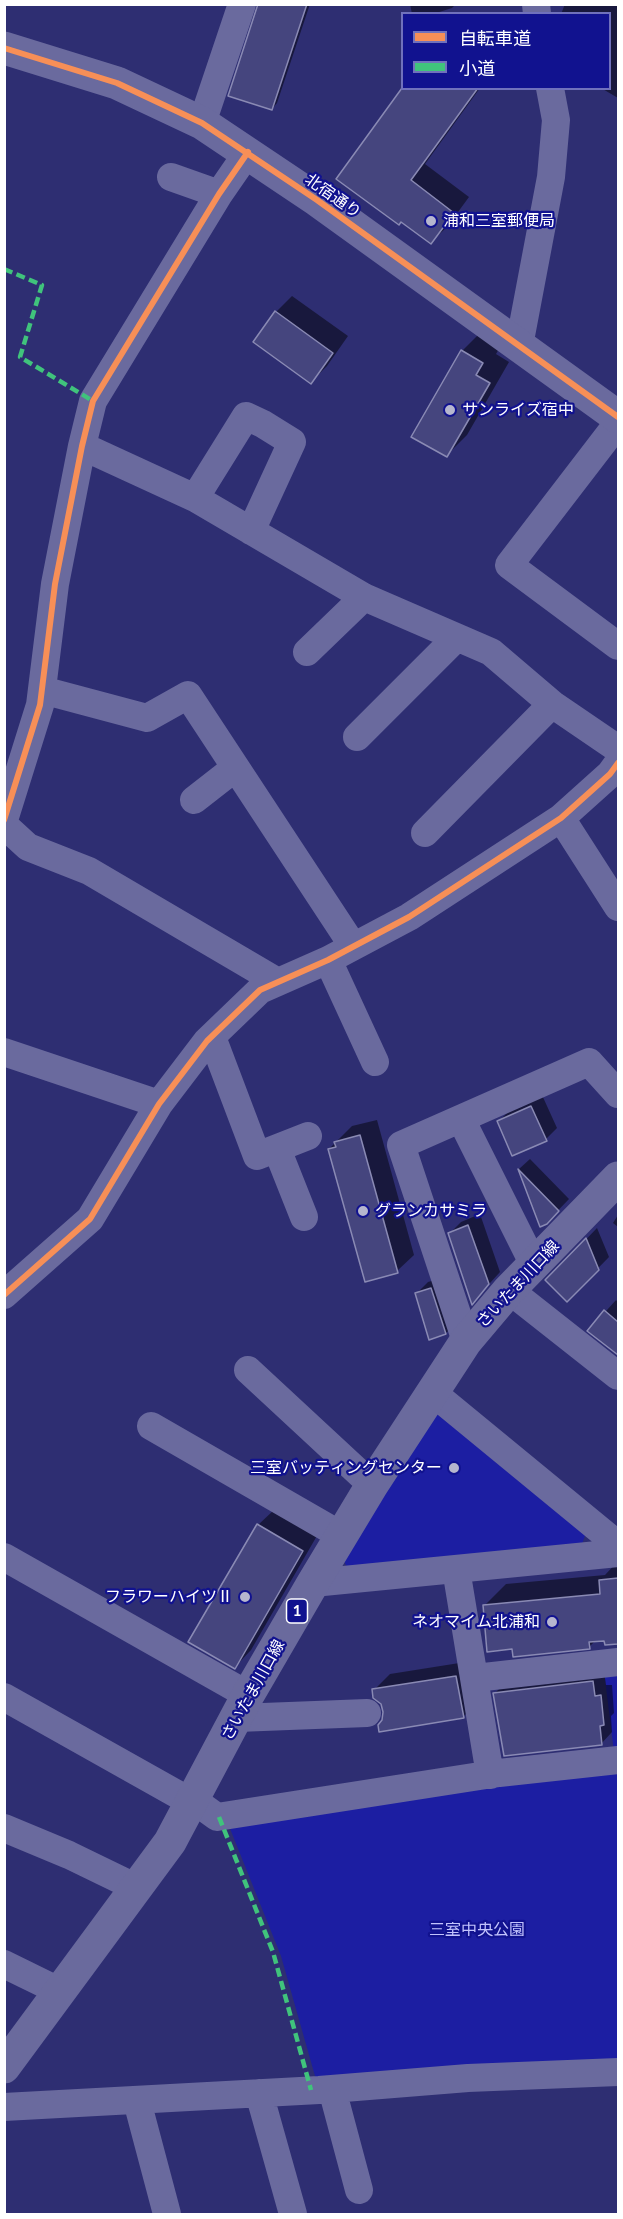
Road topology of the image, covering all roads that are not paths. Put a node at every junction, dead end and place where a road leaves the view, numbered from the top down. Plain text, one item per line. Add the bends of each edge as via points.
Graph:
1 (242, 4) edge
2 (4, 48) edge
3 (550, 90) edge
4 (202, 123) junction
5 (248, 152) junction
6 (171, 177) dead end
7 (219, 194) junction
8 (519, 346) junction
9 (618, 417) edge
10 (618, 423) edge
11 (82, 446) junction
12 (195, 498) junction
13 (250, 531) junction
14 (364, 597) junction
15 (456, 638) junction
16 (618, 646) edge
17 (307, 652) dead end
18 (42, 690) junction
19 (552, 704) junction
20 (357, 738) dead end
21 (618, 749) edge
22 (618, 762) edge
23 (235, 768) junction
24 (194, 800) dead end
25 (561, 818) junction
26 (4, 820) edge
27 (4, 825) edge
28 (425, 832) dead end
29 (618, 907) edge
30 (353, 946) junction
31 (328, 960) junction
32 (278, 982) junction
33 (212, 1037) junction
34 (4, 1052) edge
35 (375, 1062) dead end
36 (618, 1094) edge
37 (159, 1104) junction
38 (461, 1119) junction
39 (308, 1136) dead end
40 (277, 1149) junction
41 (618, 1178) edge
42 (304, 1217) dead end
43 (534, 1265) junction
44 (509, 1290) junction
45 (4, 1295) edge
46 (466, 1341) junction
47 (248, 1370) dead end
48 (618, 1376) edge
49 (432, 1392) junction
50 (151, 1426) dead end
51 (372, 1485) junction
52 (342, 1536) junction
53 (618, 1545) edge
54 (618, 1553) edge
55 (4, 1557) edge
56 (456, 1569) junction
57 (313, 1583) junction
58 (618, 1662) edge
59 (475, 1678) junction
60 (4, 1696) edge
61 (243, 1707) junction
62 (367, 1713) dead end
63 (618, 1760) edge
64 (490, 1775) junction
65 (192, 1801) junction
66 (4, 1828) edge
67 (137, 1888) junction
68 (4, 1964) edge
69 (59, 1991) junction
70 (4, 2067) edge
71 (618, 2072) edge
72 (332, 2089) junction
73 (259, 2093) junction
74 (137, 2101) junction
75 (4, 2107) edge
76 (359, 2190) dead end
77 (167, 2214) edge
78 (293, 2214) edge

1 - 4 street
2 - 4 street, 北宿通り via 117,83
3 - 8 street via 556,120 551,177
4 - 5 street, 北宿通り
5 - 7 street
5 - 8 street, 北宿通り
6 - 7 street
7 - 11 street via 100,386
8 - 9 street, 北宿通り
10 - 16 street via 509,565
11 - 12 street
11 - 18 street via 55,584
12 - 13 street
12 - 13 street via 246,416 263,423 292,442
13 - 14 street
14 - 15 street
14 - 17 street
15 - 19 street via 491,652
15 - 20 street
18 - 23 street via 147,718 188,694
18 - 26 street
19 - 21 street
19 - 28 street
22 - 25 street
23 - 24 street
23 - 30 street
25 - 29 street
25 - 30 street via 410,917
27 - 32 street via 28,848 89,870
30 - 31 street
31 - 32 street
31 - 35 street
32 - 33 street via 260,990
33 - 37 street
33 - 40 street via 257,1156
34 - 37 street
36 - 38 street via 589,1062
37 - 45 street via 90,1219
38 - 43 street
38 - 46 street via 401,1145
39 - 40 street
40 - 42 street
41 - 43 main road, さいたま川口線 / 1
43 - 44 main road, さいたま川口線 / 1
44 - 46 main road, さいたま川口線 / 1
44 - 48 street
46 - 49 main road, さいたま川口線 / 1
47 - 51 street
49 - 51 main road, さいたま川口線 / 1
49 - 53 street
50 - 52 street
51 - 52 main road, さいたま川口線 / 1
52 - 57 main road, さいたま川口線 / 1
54 - 56 street
55 - 61 street
56 - 57 street
56 - 59 street
57 - 61 main road, さいたま川口線 / 1
58 - 59 street
59 - 64 street
60 - 65 street
61 - 62 street
61 - 65 main road, さいたま川口線 / 1
63 - 64 street
64 - 65 street via 217,1817
65 - 67 main road, さいたま川口線 / 1 via 170,1842
66 - 67 street
67 - 69 main road, さいたま川口線 / 1
68 - 69 street
69 - 70 main road, さいたま川口線 / 1
71 - 72 street
72 - 73 street
72 - 76 street
73 - 74 street
73 - 78 street
74 - 75 street
74 - 77 street

